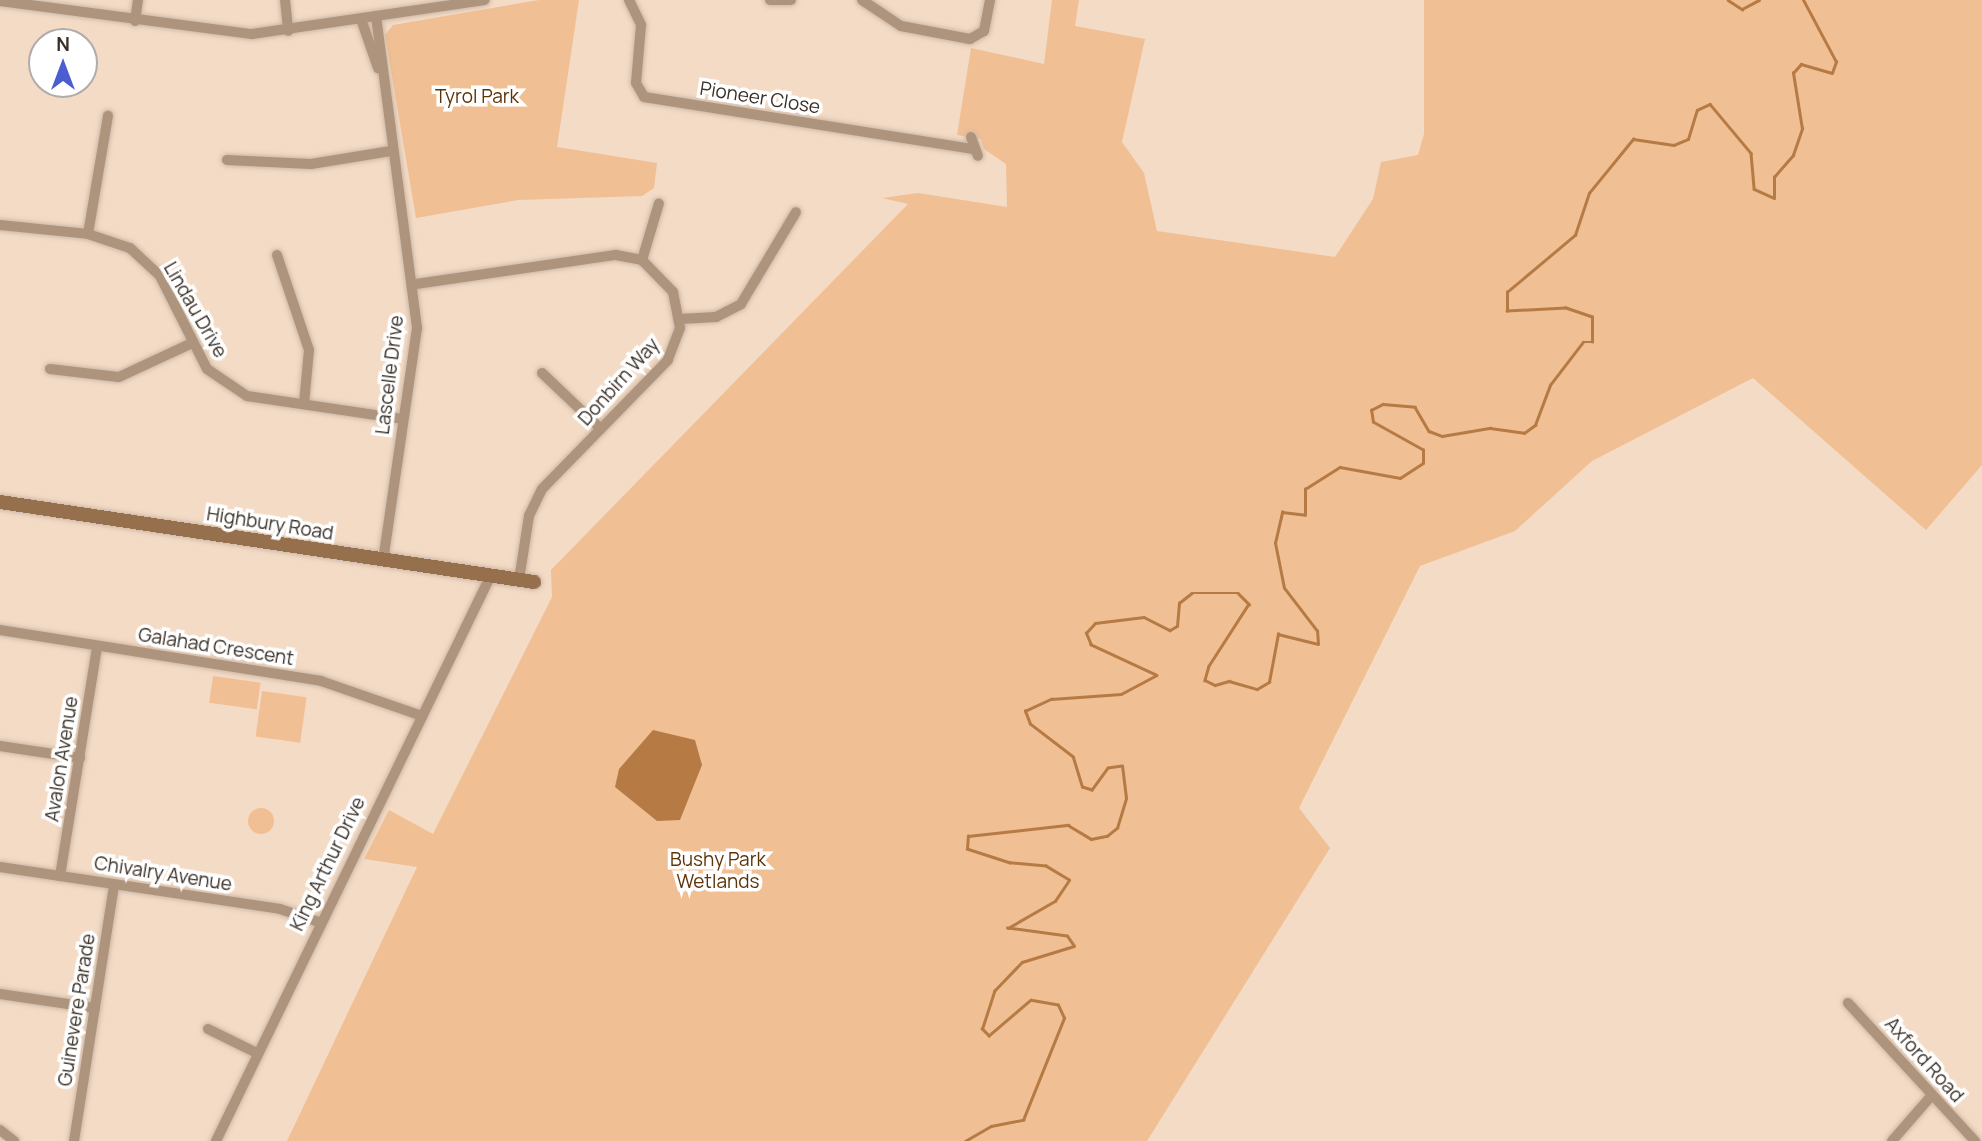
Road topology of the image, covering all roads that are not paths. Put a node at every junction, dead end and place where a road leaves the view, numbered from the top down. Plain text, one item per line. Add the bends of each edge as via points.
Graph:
1 (138, 0) edge
2 (285, 0) edge
3 (485, 0) edge
4 (629, 0) edge
5 (770, 0) edge
6 (791, 0) edge
7 (862, 0) edge
8 (990, 0) edge
9 (0, 1) edge
10 (433, 4) edge
11 (376, 16) junction
12 (361, 19) junction
13 (135, 21) junction
14 (288, 31) junction
15 (379, 71) junction
16 (108, 116) dead end
17 (974, 147) dead end
18 (391, 151) junction
19 (227, 160) dead end
20 (659, 203) dead end
21 (796, 212) dead end
22 (0, 225) edge
23 (88, 234) junction
24 (277, 255) dead end
25 (642, 260) junction
26 (416, 284) junction
27 (680, 319) junction
28 (190, 344) junction
29 (50, 369) dead end
30 (542, 373) dead end
31 (304, 404) junction
32 (403, 419) junction
33 (601, 429) junction
34 (0, 502) edge
35 (383, 560) junction
36 (484, 575) junction
37 (527, 581) joint
38 (0, 630) edge
39 (97, 647) junction
40 (422, 716) junction
41 (0, 746) edge
42 (80, 758) junction
43 (0, 867) edge
44 (60, 876) junction
45 (114, 885) junction
46 (319, 922) junction
47 (0, 994) edge
48 (1848, 1003) dead end
49 (95, 1008) junction
50 (208, 1029) dead end
51 (257, 1053) junction
52 (1933, 1095) junction
53 (0, 1130) edge
54 (14, 1141) edge
55 (74, 1141) edge
56 (216, 1141) edge
57 (1892, 1141) edge
58 (1975, 1141) edge

1 - 13 street
2 - 14 street
3 - 10 street
4 - 17 street, Pioneer Close via 641,26 636,83 644,97
5 - 6 street
7 - 8 street via 901,26 970,38 984,31
9 - 13 street
10 - 11 street
11 - 12 street
11 - 15 street, Lascelle Drive
12 - 14 street
12 - 15 street, Lascelle Drive
13 - 14 street via 224,34
15 - 18 street, Lascelle Drive
16 - 23 street
18 - 19 street via 311,164
18 - 26 street, Lascelle Drive
20 - 25 street
21 - 27 street via 741,304 716,317
22 - 23 street, Lindau Drive
23 - 28 street, Lindau Drive via 130,248 151,266
24 - 31 street via 309,351
25 - 26 street via 616,255
25 - 27 street via 673,292
26 - 32 street, Lascelle Drive via 417,328
27 - 33 street, Donbirn Way via 668,360
28 - 29 street via 119,377
28 - 31 street, Lindau Drive via 207,369 247,396
30 - 33 street
31 - 32 street, Lindau Drive
32 - 35 street, Lascelle Drive
33 - 37 street, Donbirn Way via 534,502
34 - 35 main road, Highbury Road
35 - 36 main road, Highbury Road
36 - 37 main road, Highbury Road
36 - 40 street, King Arthur Drive via 478,604
38 - 39 street, Galahad Crescent
39 - 40 street, Galahad Crescent via 321,681
39 - 42 street, Avalon Avenue
40 - 46 street, King Arthur Drive
41 - 42 street
42 - 44 street, Avalon Avenue
43 - 44 street, Chivalry Avenue
44 - 45 street, Chivalry Avenue
45 - 46 street, Chivalry Avenue via 280,909
45 - 49 street, Guinevere Parade
46 - 51 street, King Arthur Drive
47 - 49 street
48 - 52 street, Axford Road
49 - 55 street, Guinevere Parade
50 - 51 street
51 - 56 street, King Arthur Drive
52 - 57 street
52 - 58 street, Axford Road
53 - 54 street

